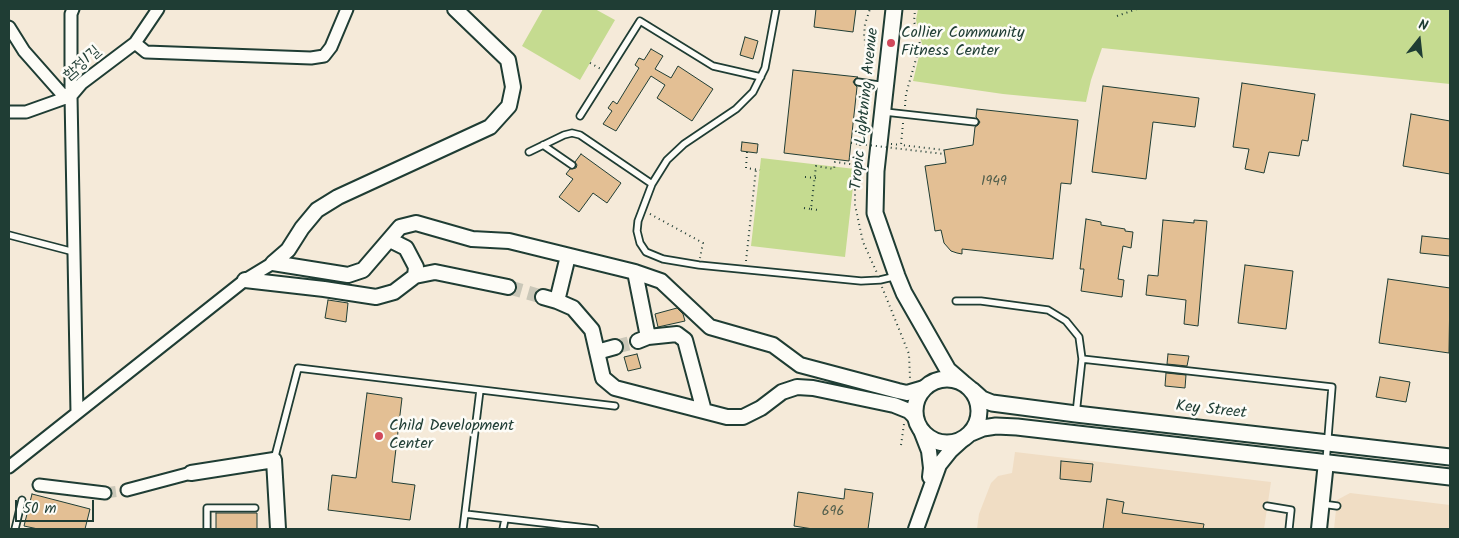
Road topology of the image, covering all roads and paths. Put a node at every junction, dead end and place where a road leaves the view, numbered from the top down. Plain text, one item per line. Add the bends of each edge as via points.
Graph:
1 (73, 9) edge
2 (158, 9) edge
3 (347, 9) edge
4 (455, 9) edge
5 (776, 9) edge
6 (894, 9) edge
7 (914, 9) edge
8 (1137, 9) edge
9 (1117, 16) dead end
10 (9, 28) edge
11 (135, 43) junction
12 (590, 63) dead end
13 (607, 73) junction
14 (762, 77) junction
15 (858, 82) dead end
16 (886, 86) junction
17 (71, 96) junction
18 (882, 111) junction
19 (9, 112) edge
20 (903, 114) junction
21 (580, 116) dead end
22 (976, 122) dead end
23 (851, 143) dead end
24 (543, 145) junction
25 (944, 150) dead end
26 (529, 152) dead end
27 (747, 152) dead end
28 (944, 154) dead end
29 (572, 165) dead end
30 (858, 165) dead end
31 (805, 176) dead end
32 (816, 178) junction
33 (652, 184) junction
34 (804, 208) dead end
35 (642, 209) junction
36 (811, 209) junction
37 (818, 210) dead end
38 (9, 235) edge
39 (390, 240) junction
40 (74, 252) junction
41 (568, 256) junction
42 (273, 264) junction
43 (699, 265) junction
44 (744, 269) junction
45 (635, 272) junction
46 (415, 276) junction
47 (897, 276) junction
48 (245, 280) junction
49 (508, 287) tunnel mouth
50 (956, 301) dead end
51 (615, 347) tunnel mouth
52 (938, 349) junction
53 (597, 352) junction
54 (1082, 359) junction
55 (928, 385) junction
56 (967, 387) junction
57 (480, 390) junction
58 (615, 406) dead end
59 (704, 411) junction
60 (77, 413) junction
61 (1076, 414) junction
62 (915, 417) junction
63 (922, 433) junction
64 (966, 437) junction
65 (1327, 442) junction
66 (1450, 457) edge
67 (274, 460) junction
68 (1326, 462) junction
69 (9, 468) edge
70 (191, 473) joint
71 (1450, 477) edge
72 (39, 485) dead end
73 (127, 490) tunnel mouth
74 (929, 491) junction
75 (106, 493) tunnel mouth
76 (22, 500) dead end
77 (1322, 504) junction
78 (1267, 506) dead end
79 (1336, 506) dead end
80 (255, 508) dead end
81 (465, 514) junction
82 (504, 518) junction
83 (277, 528) edge
84 (15, 529) edge
85 (207, 529) edge
86 (463, 529) edge
87 (503, 529) edge
88 (595, 529) edge
89 (916, 529) edge
90 (1289, 529) edge
91 (1319, 529) edge

1 - 17 street
2 - 11 street, 함정1길
3 - 11 street via 324,56 146,52
4 - 42 street via 508,60 513,87 509,106 490,127 338,197 317,210 288,250
5 - 14 lane
6 - 16 main road, Tropic Lightning Avenue
7 - 20 path via 920,45
8 - 9 path
10 - 17 street via 24,51 62,94
11 - 17 street, 함정1길 via 82,83
12 - 13 path
13 - 14 lane via 640,21 713,66
13 - 21 lane
14 - 33 lane via 736,109 684,144 667,160
15 - 16 lane
16 - 18 main road, Tropic Lightning Avenue
17 - 19 street, 함정1길 via 26,112
17 - 40 street
18 - 20 lane
18 - 47 main road, Tropic Lightning Avenue via 875,213
20 - 22 lane
20 - 25 path via 901,145
23 - 28 path, bridge
24 - 26 lane
24 - 29 lane
24 - 33 lane via 572,133
27 - 44 path via 746,168 758,169
30 - 32 path via 835,161 834,169 816,166
31 - 32 path
32 - 36 path
33 - 35 lane
34 - 36 path
35 - 43 path via 703,243
35 - 43 lane via 637,231 646,252 663,259
36 - 37 path
38 - 40 lane
39 - 41 street via 400,227 416,223 472,238 509,241
39 - 42 street via 363,270 348,275
39 - 46 street via 406,248 416,267
40 - 60 street
41 - 45 street
41 - 53 street via 550,299 573,308 592,330
42 - 48 street
43 - 44 lane
44 - 47 lane via 861,281
45 - 55 street via 661,281 710,327 773,345 800,365 906,393
45 - 59 street via 643,339 677,334 684,340
46 - 48 street via 394,292 376,297
46 - 49 street via 435,272
47 - 52 main road, Tropic Lightning Avenue
48 - 60 street
50 - 54 lane via 1048,310 1066,321 1079,337
51 - 53 street
52 - 55 main road via 939,373
52 - 56 main road, Tropic Lightning Avenue via 948,370
53 - 59 street via 603,378 615,388
54 - 61 lane
54 - 65 lane via 1332,387
55 - 56 main road via 948,379
55 - 62 main road via 918,396 914,406
56 - 61 main road, Key Street via 992,403
56 - 64 main road via 977,398 979,407 976,425
57 - 58 lane
57 - 67 lane via 298,368
57 - 81 lane
59 - 62 street via 727,418 743,417 782,392 797,387 894,405
60 - 69 street
61 - 65 main road, Key Street
62 - 63 main road
63 - 64 main road via 931,440 951,444
63 - 74 street via 929,451
64 - 68 main road via 983,428 1018,427
64 - 74 street via 939,464
65 - 66 main road, Key Street
65 - 68 lane
67 - 70 street
67 - 83 street
68 - 71 main road
68 - 77 street
70 - 73 street
72 - 75 street
74 - 89 street
76 - 84 lane
77 - 79 lane
77 - 91 street
78 - 90 lane via 1291,510
80 - 85 lane via 207,508
81 - 82 lane
81 - 86 lane
82 - 87 lane
82 - 88 lane

